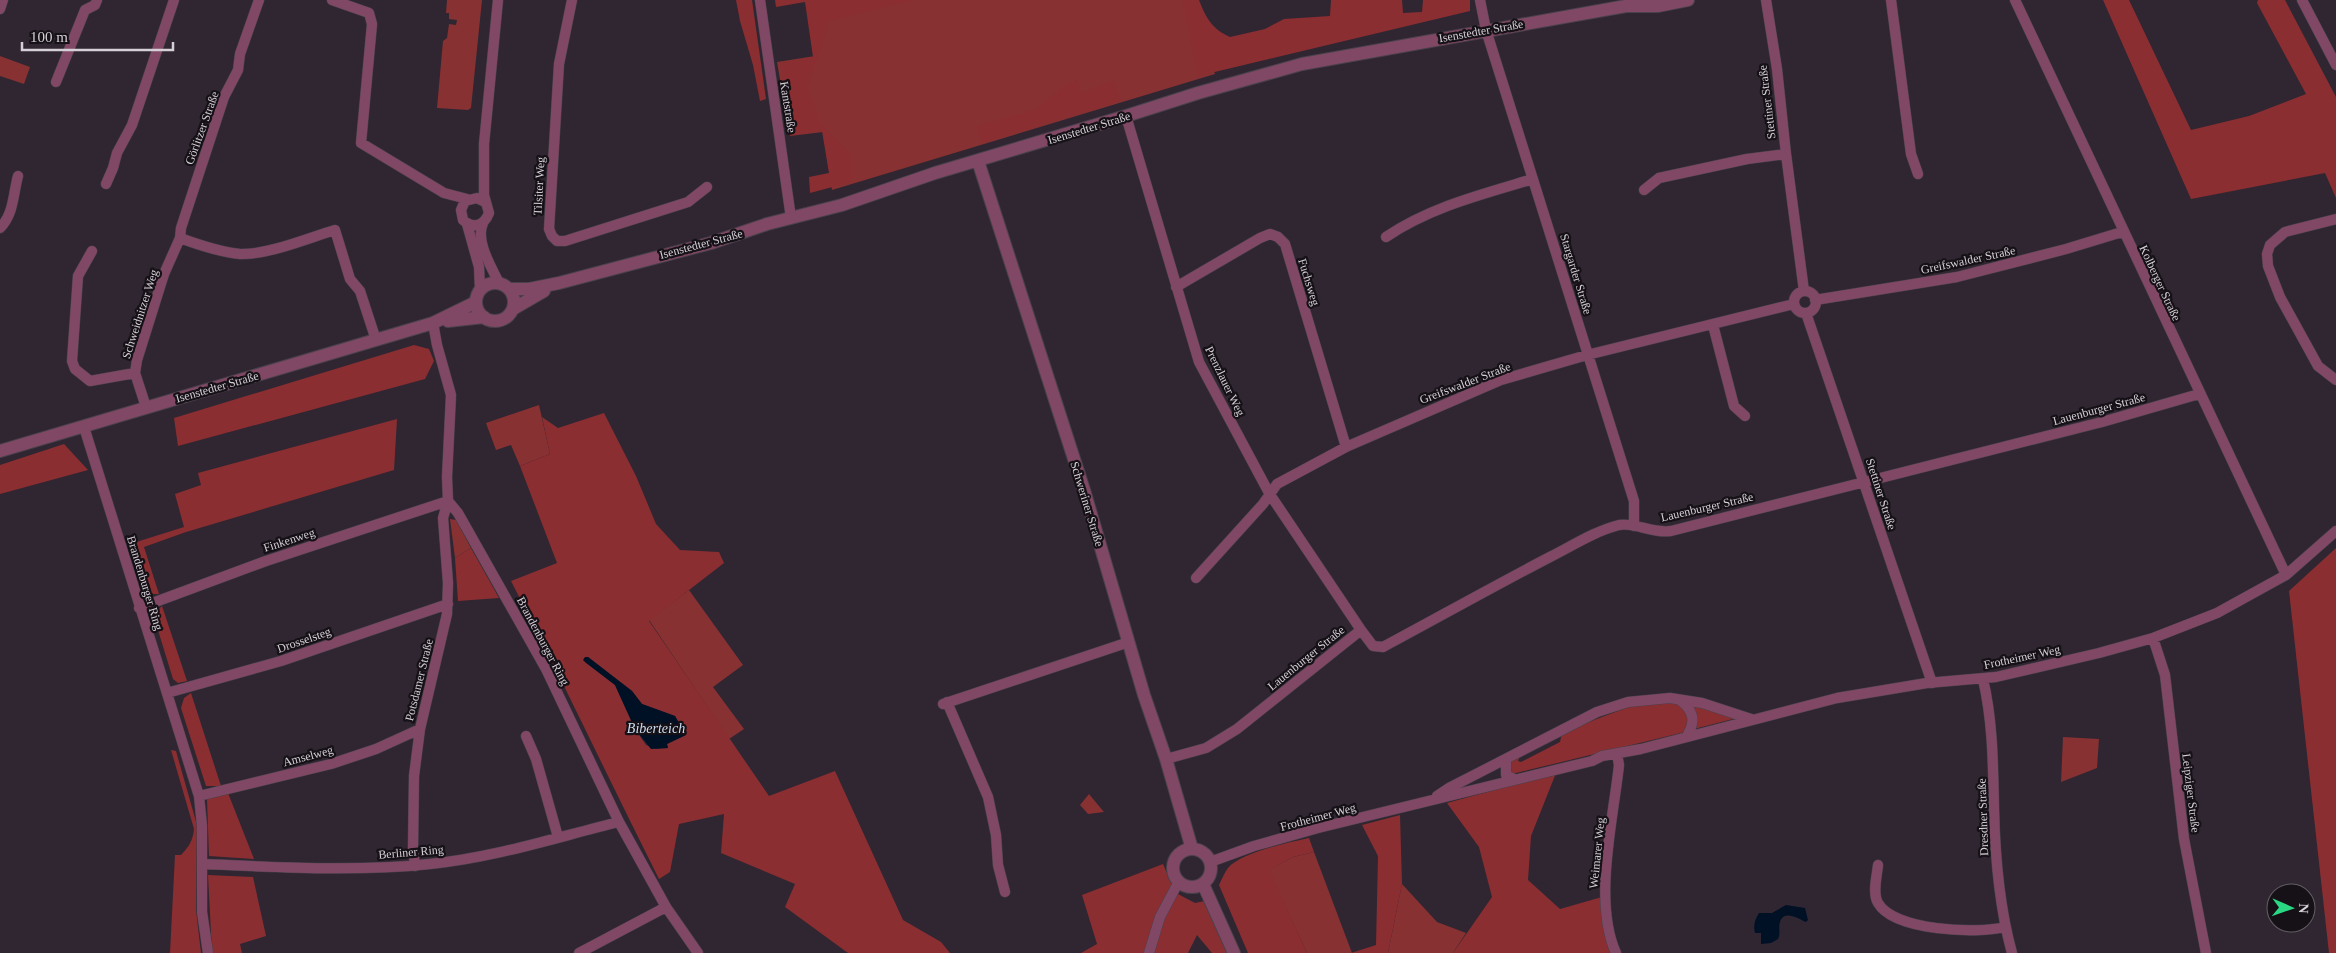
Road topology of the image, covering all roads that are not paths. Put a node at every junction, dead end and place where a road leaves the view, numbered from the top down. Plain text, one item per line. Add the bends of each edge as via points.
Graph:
1 (3, 0) edge
2 (96, 0) edge
3 (174, 0) edge
4 (259, 0) edge
5 (332, 0) edge
6 (498, 0) edge
7 (572, 0) edge
8 (760, 0) edge
9 (1480, 0) edge
10 (1643, 0) edge
11 (1688, 0) edge
12 (1766, 0) edge
13 (1891, 0) edge
14 (2015, 0) edge
15 (2302, 0) edge
16 (1626, 6) junction
17 (0, 9) edge
18 (1486, 30) junction
19 (2336, 66) edge
20 (56, 82) dead end
21 (1126, 116) junction
22 (484, 144) junction
23 (1786, 154) junction
24 (978, 161) junction
25 (1918, 174) dead end
26 (18, 176) dead end
27 (1533, 179) junction
28 (106, 184) dead end
29 (707, 188) dead end
30 (1644, 190) dead end
31 (444, 193) junction
32 (470, 198) junction
33 (486, 202) junction
34 (460, 210) junction
35 (791, 218) junction
36 (2336, 219) edge
37 (483, 223) junction
38 (467, 224) junction
39 (0, 228) edge
40 (2122, 232) junction
41 (1386, 237) dead end
42 (180, 238) junction
43 (92, 251) dead end
44 (559, 283) junction
45 (504, 286) junction
46 (1176, 286) junction
47 (480, 290) junction
48 (1804, 291) junction
49 (1815, 300) junction
50 (476, 302) junction
51 (1794, 304) junction
52 (513, 309) junction
53 (1806, 313) junction
54 (484, 317) junction
55 (433, 323) junction
56 (1713, 325) junction
57 (376, 340) junction
58 (1587, 355) junction
59 (135, 373) junction
60 (2336, 380) edge
61 (2199, 394) junction
62 (146, 408) junction
63 (1744, 416) dead end
64 (84, 426) junction
65 (1346, 447) junction
66 (0, 451) edge
67 (1864, 481) junction
68 (1269, 493) junction
69 (448, 501) junction
70 (1634, 526) junction
71 (2336, 531) edge
72 (2286, 575) junction
73 (1196, 578) dead end
74 (448, 604) junction
75 (139, 608) junction
76 (1360, 630) junction
77 (2152, 638) junction
78 (1128, 642) junction
79 (1983, 678) junction
80 (1932, 683) junction
81 (167, 692) junction
82 (1679, 699) junction
83 (1751, 719) junction
84 (420, 729) junction
85 (526, 736) dead end
86 (1687, 736) junction
87 (1617, 754) junction
88 (1166, 759) junction
89 (1506, 759) junction
90 (1514, 779) junction
91 (199, 796) junction
92 (1432, 799) junction
93 (619, 822) junction
94 (558, 837) junction
95 (1192, 849) junction
96 (1210, 862) junction
97 (202, 864) junction
98 (1878, 865) dead end
99 (415, 866) junction
100 (1178, 883) junction
101 (1204, 884) junction
102 (1005, 892) dead end
103 (666, 907) junction
104 (2005, 927) junction
105 (208, 953) edge
106 (579, 953) edge
107 (698, 953) edge
108 (1149, 953) edge
109 (1234, 953) edge
110 (1616, 953) edge
111 (2012, 953) edge
112 (2206, 953) edge

1 - 17 street
2 - 20 street via 95,5 84,10
3 - 28 street via 132,125
4 - 42 street, Görlitzer Straße via 240,54 238,70 224,97 208,144
5 - 31 street via 369,12 372,24 361,143
6 - 22 street
7 - 29 street, Tilsiter Weg via 559,64 552,236 557,241 565,241 688,202
8 - 35 street, Kantstraße
9 - 18 street, Stargarder Straße
10 - 16 street, Isenstedter Straße
11 - 16 street, Isenstedter Straße via 1658,6
12 - 23 street, Stettiner Straße
13 - 25 street via 1911,154
14 - 40 street, Kolberger Straße
15 - 19 street
16 - 18 street, Isenstedter Straße
18 - 21 street, Isenstedter Straße via 1302,64
18 - 27 street, Stargarder Straße
21 - 24 street, Isenstedter Straße
21 - 46 street, Prenzlauer Weg
22 - 32 street via 476,193
22 - 33 street via 483,188
23 - 30 street via 1659,178
23 - 48 street, Stettiner Straße
24 - 35 street, Isenstedter Straße
24 - 78 street, Schweriner Straße via 1081,482
26 - 39 street via 6,222
27 - 41 street via 1460,201 1410,222
27 - 58 street, Stargarder Straße
31 - 32 street
31 - 34 street
32 - 33 street
32 - 34 street
33 - 37 street via 489,213
34 - 38 street
35 - 44 street, Isenstedter Straße
36 - 60 street via 2285,232 2270,245 2267,254 2268,266 2280,297 2318,366
37 - 38 street
37 - 45 street via 482,241 489,264
38 - 47 street via 479,267
40 - 49 street, Greifswalder Straße via 1957,278
40 - 61 street, Kolberger Straße
42 - 57 street via 242,254 262,252 335,230 350,278 360,291
42 - 59 street, Schweidnitzer Weg via 164,274
43 - 59 street via 78,276 72,360 75,369 90,381
44 - 45 street, Isenstedter Straße via 529,289
44 - 52 street, Isenstedter Straße
45 - 47 street via 486,285
45 - 52 street via 514,299
46 - 65 street, Fuchsweg via 1260,238 1270,234 1278,237 1284,244
46 - 68 street, Prenzlauer Weg via 1199,362
47 - 50 street
48 - 49 street via 1811,293
48 - 51 street via 1795,296
49 - 53 street via 1813,310
50 - 54 street
50 - 55 street, Isenstedter Straße
51 - 53 street via 1800,312
51 - 56 street, Greifswalder Straße
52 - 54 street via 500,320
53 - 67 street, Stettiner Straße
54 - 55 street, Isenstedter Straße
55 - 57 street, Isenstedter Straße
55 - 69 street via 451,394
56 - 58 street, Greifswalder Straße
56 - 63 street via 1734,406
57 - 62 street, Isenstedter Straße
58 - 65 street, Greifswalder Straße via 1501,380
58 - 70 street, Stargarder Straße via 1634,501
59 - 62 street, Schweidnitzer Weg
61 - 67 street, Lauenburger Straße via 2102,422
61 - 72 street, Kolberger Straße
62 - 64 street, Isenstedter Straße
64 - 66 street, Isenstedter Straße
64 - 75 street, Brandenburger Ring
65 - 68 street, Greifswalder Straße via 1277,484
67 - 70 street, Lauenburger Straße via 1671,531
67 - 80 street, Stettiner Straße
68 - 73 street, Greifswalder Straße via 1263,504
68 - 76 street, Prenzlauer Weg
69 - 74 street, Potsdamer Straße via 442,518
69 - 75 street, Finkenweg via 266,561
69 - 93 street, Brandenburger Ring via 458,513 546,669
70 - 76 street, Lauenburger Straße via 1618,526 1597,533 1383,647 1373,646
71 - 72 street, Frotheimer Weg
72 - 77 street, Frotheimer Weg via 2217,613
74 - 81 street, Drosselsteg via 281,661
74 - 84 street, Potsdamer Straße
75 - 81 street, Brandenburger Ring
76 - 88 street, Lauenburger Straße via 1237,729 1206,748
77 - 79 street, Frotheimer Weg
77 - 112 street, Leipziger Straße via 2165,675 2184,839
78 - 88 street, Schweriner Straße
78 - 102 street via 945,703 988,797
79 - 80 street, Frotheimer Weg
79 - 104 street, Dresdner Straße via 1993,752 1995,848
80 - 83 street, Frotheimer Weg via 1837,698
81 - 91 street, Brandenburger Ring
82 - 83 street, Frotheimer Weg
82 - 86 street via 1691,711 1693,718
82 - 89 street, Frotheimer Weg via 1637,700 1597,712
83 - 86 street, Frotheimer Weg
84 - 91 street, Amselweg via 376,749 331,764
84 - 99 street, Potsdamer Straße via 414,776
85 - 94 street via 536,758
86 - 87 street, Frotheimer Weg
87 - 90 street, Frotheimer Weg
87 - 110 street, Weimarer Weg via 1619,766 1604,889 1606,918
88 - 95 street, Schweriner Straße
89 - 90 street via 1506,774
89 - 92 street, Frotheimer Weg
90 - 92 street, Frotheimer Weg
91 - 97 street, Brandenburger Ring
92 - 96 street, Frotheimer Weg via 1254,846
93 - 94 street, Berliner Ring
93 - 103 street, Brandenburger Ring
94 - 99 street, Berliner Ring via 479,856
95 - 96 street via 1204,852
95 - 100 street via 1177,856 1173,865
96 - 101 street via 1210,874
97 - 99 street, Berliner Ring via 333,869
97 - 105 street, Brandenburger Ring via 202,912
98 - 104 street via 1877,902 1893,917 1917,925 1957,930
100 - 101 street via 1186,888
100 - 108 street via 1160,917
101 - 109 street
103 - 106 street
103 - 107 street, Brandenburger Ring
104 - 111 street, Dresdner Straße

